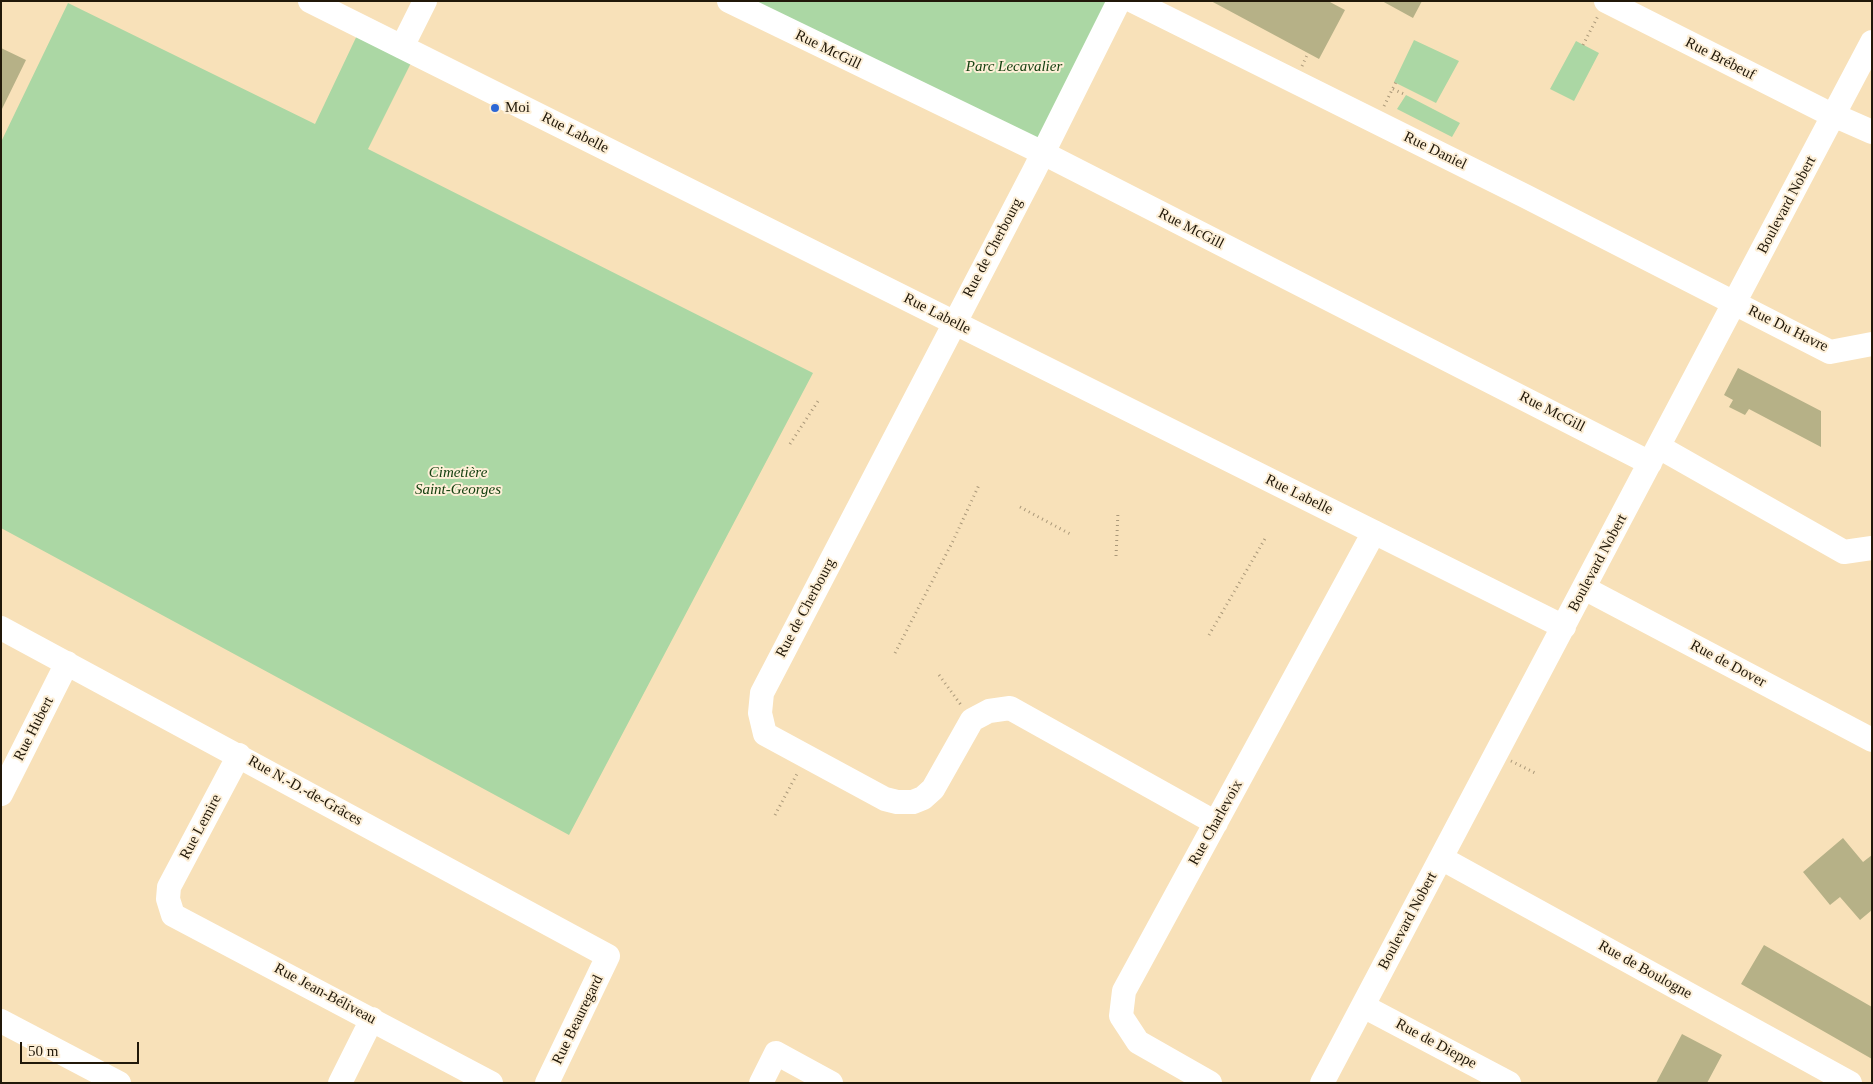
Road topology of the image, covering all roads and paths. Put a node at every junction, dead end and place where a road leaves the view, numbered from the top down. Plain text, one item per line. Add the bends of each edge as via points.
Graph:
1 (310, 1) edge
2 (425, 1) edge
3 (729, 1) edge
4 (1119, 1) edge
5 (1133, 1) edge
6 (1603, 6) edge
7 (1872, 42) edge
8 (1583, 45) dead end
9 (402, 47) junction
10 (1396, 82) dead end
11 (1393, 89) junction
12 (1406, 95) dead end
13 (1834, 116) junction
14 (1376, 122) junction
15 (1872, 132) edge
16 (1043, 153) junction
17 (1735, 303) junction
18 (954, 323) junction
19 (1872, 344) edge
20 (820, 398) dead end
21 (790, 444) dead end
22 (1655, 455) junction
23 (979, 485) dead end
24 (1020, 507) dead end
25 (1118, 512) dead end
26 (1374, 532) junction
27 (1072, 535) dead end
28 (1266, 537) dead end
29 (1872, 548) edge
30 (1116, 556) dead end
31 (1584, 588) junction
32 (1564, 627) junction
33 (1, 628) edge
34 (1209, 635) dead end
35 (895, 653) dead end
36 (67, 663) junction
37 (939, 675) dead end
38 (972, 720) junction
39 (1872, 740) edge
40 (1496, 754) junction
41 (239, 755) junction
42 (806, 757) junction
43 (1535, 773) dead end
44 (1, 794) edge
45 (775, 815) dead end
46 (1216, 822) junction
47 (1441, 858) junction
48 (168, 899) joint
49 (608, 956) joint
50 (1363, 1006) junction
51 (372, 1019) junction
52 (1, 1021) edge
53 (119, 1083) edge
54 (340, 1083) edge
55 (491, 1083) edge
56 (547, 1083) edge
57 (760, 1083) edge
58 (831, 1083) edge
59 (1210, 1083) edge
60 (1322, 1083) edge
61 (1509, 1083) edge
62 (1850, 1083) edge

1 - 9 street, Rue Labelle
2 - 9 street
3 - 16 street, Rue McGill
4 - 16 street, Rue de Cherbourg
5 - 14 street, Rue Daniel
6 - 8 path
6 - 13 street, Rue Brébeuf
7 - 13 street, Boulevard Nobert
9 - 18 street, Rue Labelle
10 - 11 path
11 - 12 path
11 - 14 path
13 - 15 street, Rue Brébeuf
13 - 17 street, Boulevard Nobert
14 - 17 street, Rue Daniel
16 - 18 street, Rue de Cherbourg
16 - 22 street, Rue McGill
17 - 19 street, Rue Du Havre via 1830,352
17 - 22 street, Boulevard Nobert
18 - 26 street, Rue Labelle
18 - 42 street, Rue de Cherbourg via 762,693 760,713 765,734
20 - 21 path
22 - 29 street, Rue McGill via 1844,552
22 - 31 street, Boulevard Nobert
23 - 35 path
24 - 27 path
25 - 30 path
26 - 32 street, Rue Labelle
26 - 46 street, Rue Charlevoix
28 - 34 path
31 - 32 street, Boulevard Nobert
31 - 39 street, Rue de Dover
32 - 40 street, Boulevard Nobert
33 - 36 street, Rue N.-D.-de-Grâces
36 - 41 street, Rue N.-D.-de-Grâces
36 - 44 street, Rue Hubert
37 - 38 path
38 - 42 street, Rue de Cherbourg via 933,789 913,802 885,799
38 - 46 street via 989,711 1010,708
40 - 43 path
40 - 47 street, Boulevard Nobert
41 - 48 street, Rue Lemire via 169,887
41 - 49 street, Rue N.-D.-de-Grâces
42 - 45 path
46 - 59 street, Rue Charlevoix via 1124,991 1121,1016 1138,1042
47 - 50 street, Boulevard Nobert
47 - 62 street, Rue de Boulogne
48 - 51 street, Rue Jean-Béliveau via 173,915
49 - 56 street, Rue Beauregard
50 - 60 street, Boulevard Nobert
50 - 61 street, Rue de Dieppe
51 - 54 street
51 - 55 street, Rue Jean-Béliveau
52 - 53 street
57 - 58 street via 776,1053

